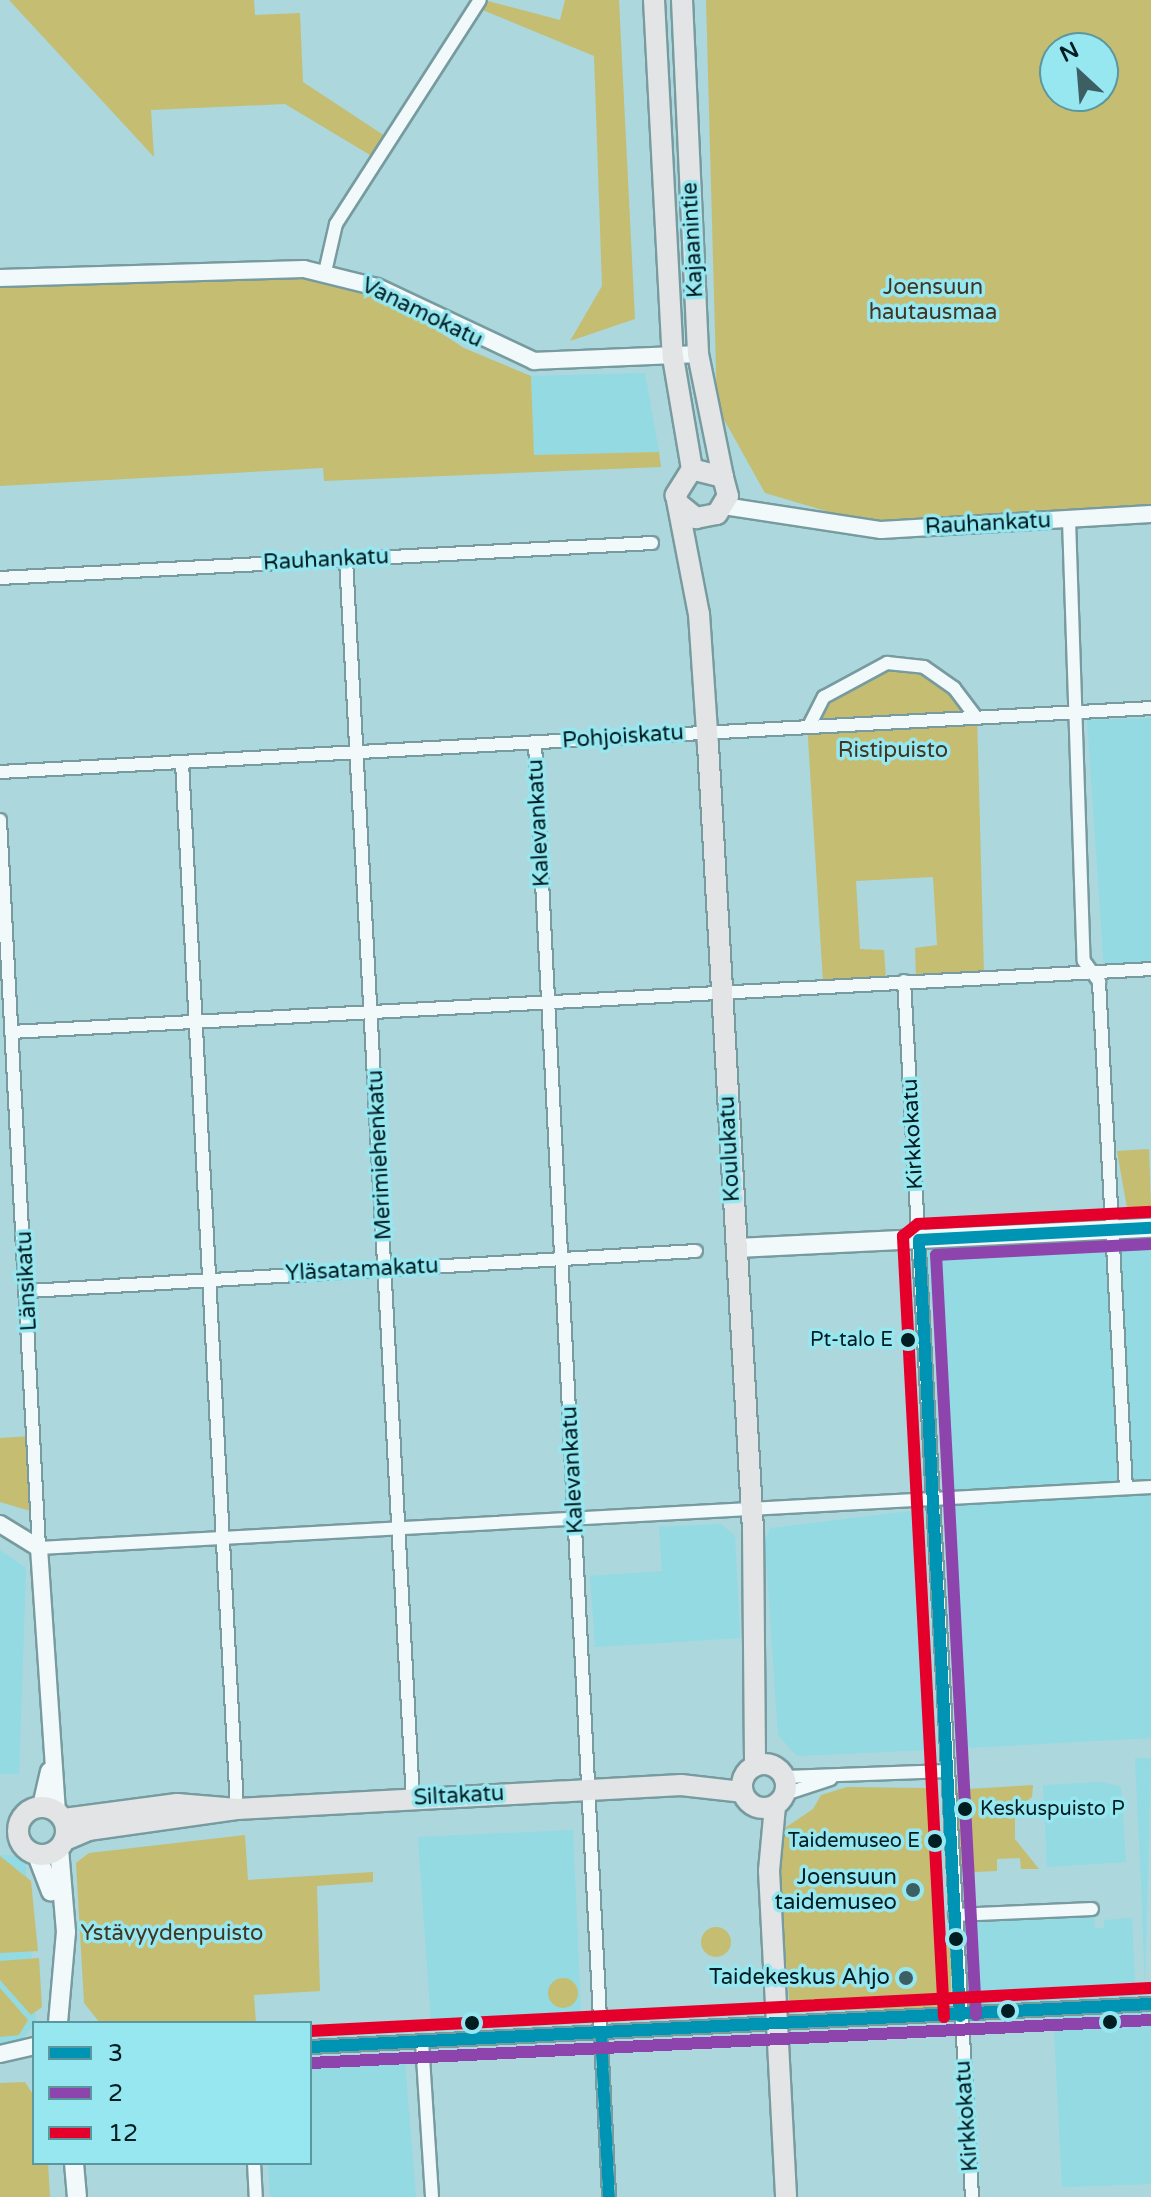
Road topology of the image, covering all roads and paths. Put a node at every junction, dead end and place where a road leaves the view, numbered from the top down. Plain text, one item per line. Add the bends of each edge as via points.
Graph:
1 (480, 0) edge
2 (654, 0) edge
3 (682, 0) edge
4 (325, 272) junction
5 (0, 278) edge
6 (698, 354) junction
7 (673, 357) junction
8 (692, 469) junction
9 (721, 496) junction
10 (680, 505) junction
11 (1151, 514) edge
12 (1069, 520) junction
13 (652, 543) dead end
14 (346, 559) junction
15 (0, 578) edge
16 (699, 614) junction
17 (1151, 708) edge
18 (1077, 711) junction
19 (975, 716) junction
20 (809, 726) junction
21 (707, 731) junction
22 (535, 744) junction
23 (357, 752) junction
24 (182, 762) junction
25 (0, 772) edge
26 (0, 820) edge
27 (1151, 969) edge
28 (1091, 971) junction
29 (904, 981) junction
30 (721, 991) junction
31 (547, 1001) junction
32 (371, 1011) junction
33 (196, 1021) junction
34 (11, 1032) junction
35 (1151, 1228) edge
36 (1113, 1231) junction
37 (919, 1240) junction
38 (736, 1248) junction
39 (696, 1251) dead end
40 (562, 1258) junction
41 (386, 1267) junction
42 (209, 1279) junction
43 (29, 1291) junction
44 (1151, 1487) edge
45 (1126, 1488) junction
46 (936, 1500) junction
47 (751, 1509) junction
48 (575, 1518) junction
49 (0, 1524) edge
50 (400, 1528) junction
51 (224, 1537) junction
52 (39, 1548) junction
53 (948, 1771) junction
54 (765, 1785) junction
55 (589, 1790) junction
56 (413, 1799) junction
57 (237, 1809) junction
58 (54, 1812) junction
59 (22, 1817) junction
60 (0, 1820) edge
61 (10, 1835) edge
62 (62, 1844) junction
63 (37, 1855) junction
64 (1092, 1909) dead end
65 (955, 1915) junction
66 (63, 1956) junction
67 (63, 1975) junction
68 (1151, 2004) edge
69 (960, 2016) junction
70 (58, 2021) edge
71 (72, 2021) edge
72 (776, 2025) junction
73 (601, 2034) junction
74 (422, 2042) junction
75 (32, 2047) edge
76 (312, 2047) edge
77 (32, 2055) edge
78 (0, 2057) edge
79 (74, 2165) edge
80 (254, 2165) edge
81 (77, 2197) edge
82 (256, 2197) edge
83 (432, 2197) edge
84 (609, 2197) edge
85 (786, 2197) edge
86 (972, 2197) edge

1 - 4 street via 336,224
2 - 7 main road, Kajaanintie
3 - 6 main road, Kajaanintie
4 - 5 street, Vanamokatu
4 - 7 street, Vanamokatu via 377,287 534,361
6 - 7 street, Vanamokatu
6 - 9 main road, Kajaanintie
7 - 8 main road, Kajaanintie
8 - 9 main road
8 - 10 main road via 678,484
9 - 10 main road via 696,518
9 - 12 street, Rauhankatu via 778,513 881,530
9 - 16 main road, Koulukatu via 701,548
10 - 16 main road, Koulukatu
11 - 12 street, Rauhankatu
12 - 18 street
13 - 14 street, Rauhankatu
14 - 15 street, Rauhankatu
14 - 23 street, Merimiehenkatu
16 - 21 main road, Koulukatu
17 - 18 street, Pohjoiskatu
18 - 19 street, Pohjoiskatu
18 - 28 street via 1084,961
19 - 20 street, Pohjoiskatu
19 - 20 street via 954,688 924,667 887,663 824,697
20 - 21 street, Pohjoiskatu
21 - 22 street, Pohjoiskatu
21 - 30 main road, Koulukatu
22 - 23 street, Pohjoiskatu
22 - 31 street, Kalevankatu
23 - 24 street, Pohjoiskatu
23 - 32 street, Merimiehenkatu
24 - 25 street, Pohjoiskatu
24 - 33 street
26 - 34 street, Länsikatu
27 - 28 street
28 - 29 street
28 - 36 street via 1099,982
29 - 30 street
29 - 37 street, Kirkkokatu
30 - 31 street
30 - 38 main road, Koulukatu
31 - 32 street
31 - 40 street, Kalevankatu
32 - 33 street
32 - 41 street, Merimiehenkatu
33 - 34 street
33 - 42 street
34 - 43 street, Länsikatu
35 - 36 main road
36 - 37 main road
36 - 45 street
37 - 38 main road
37 - 46 street, Kirkkokatu
38 - 47 main road, Koulukatu
39 - 40 street, Yläsatamakatu
40 - 41 street, Yläsatamakatu
40 - 48 street, Kalevankatu
41 - 42 street, Yläsatamakatu
41 - 50 street, Merimiehenkatu
42 - 43 street, Yläsatamakatu
42 - 51 street
43 - 52 street, Länsikatu
44 - 45 street
45 - 46 street
46 - 47 street
46 - 53 street, Kirkkokatu
47 - 48 street
47 - 54 main road, Koulukatu
48 - 50 street
48 - 55 street, Kalevankatu
49 - 52 street
50 - 51 street
50 - 56 street, Merimiehenkatu
51 - 52 street
51 - 57 street
52 - 58 street, Länsikatu via 54,1741
53 - 54 street, Siltakatu
53 - 65 street, Kirkkokatu
54 - 55 main road, Siltakatu
54 - 72 main road, Koulukatu
55 - 56 main road, Siltakatu
55 - 73 street, Kalevankatu
56 - 57 main road, Siltakatu
57 - 58 main road, Siltakatu via 177,1804
57 - 62 main road, Siltakatu
58 - 59 main road
58 - 62 main road
59 - 60 main road
59 - 61 main road
61 - 63 main road
62 - 63 main road, Siltakatu
62 - 66 main road
63 - 66 main road
64 - 65 street
65 - 69 street, Kirkkokatu
66 - 67 main road
67 - 70 main road
67 - 71 main road
68 - 69 street
69 - 72 street
69 - 86 street, Kirkkokatu
72 - 73 street
72 - 85 main road, Koulukatu
73 - 74 street
73 - 84 street, Kalevankatu
74 - 76 street
74 - 83 street
75 - 78 street
77 - 78 street
79 - 81 main road
80 - 82 street

